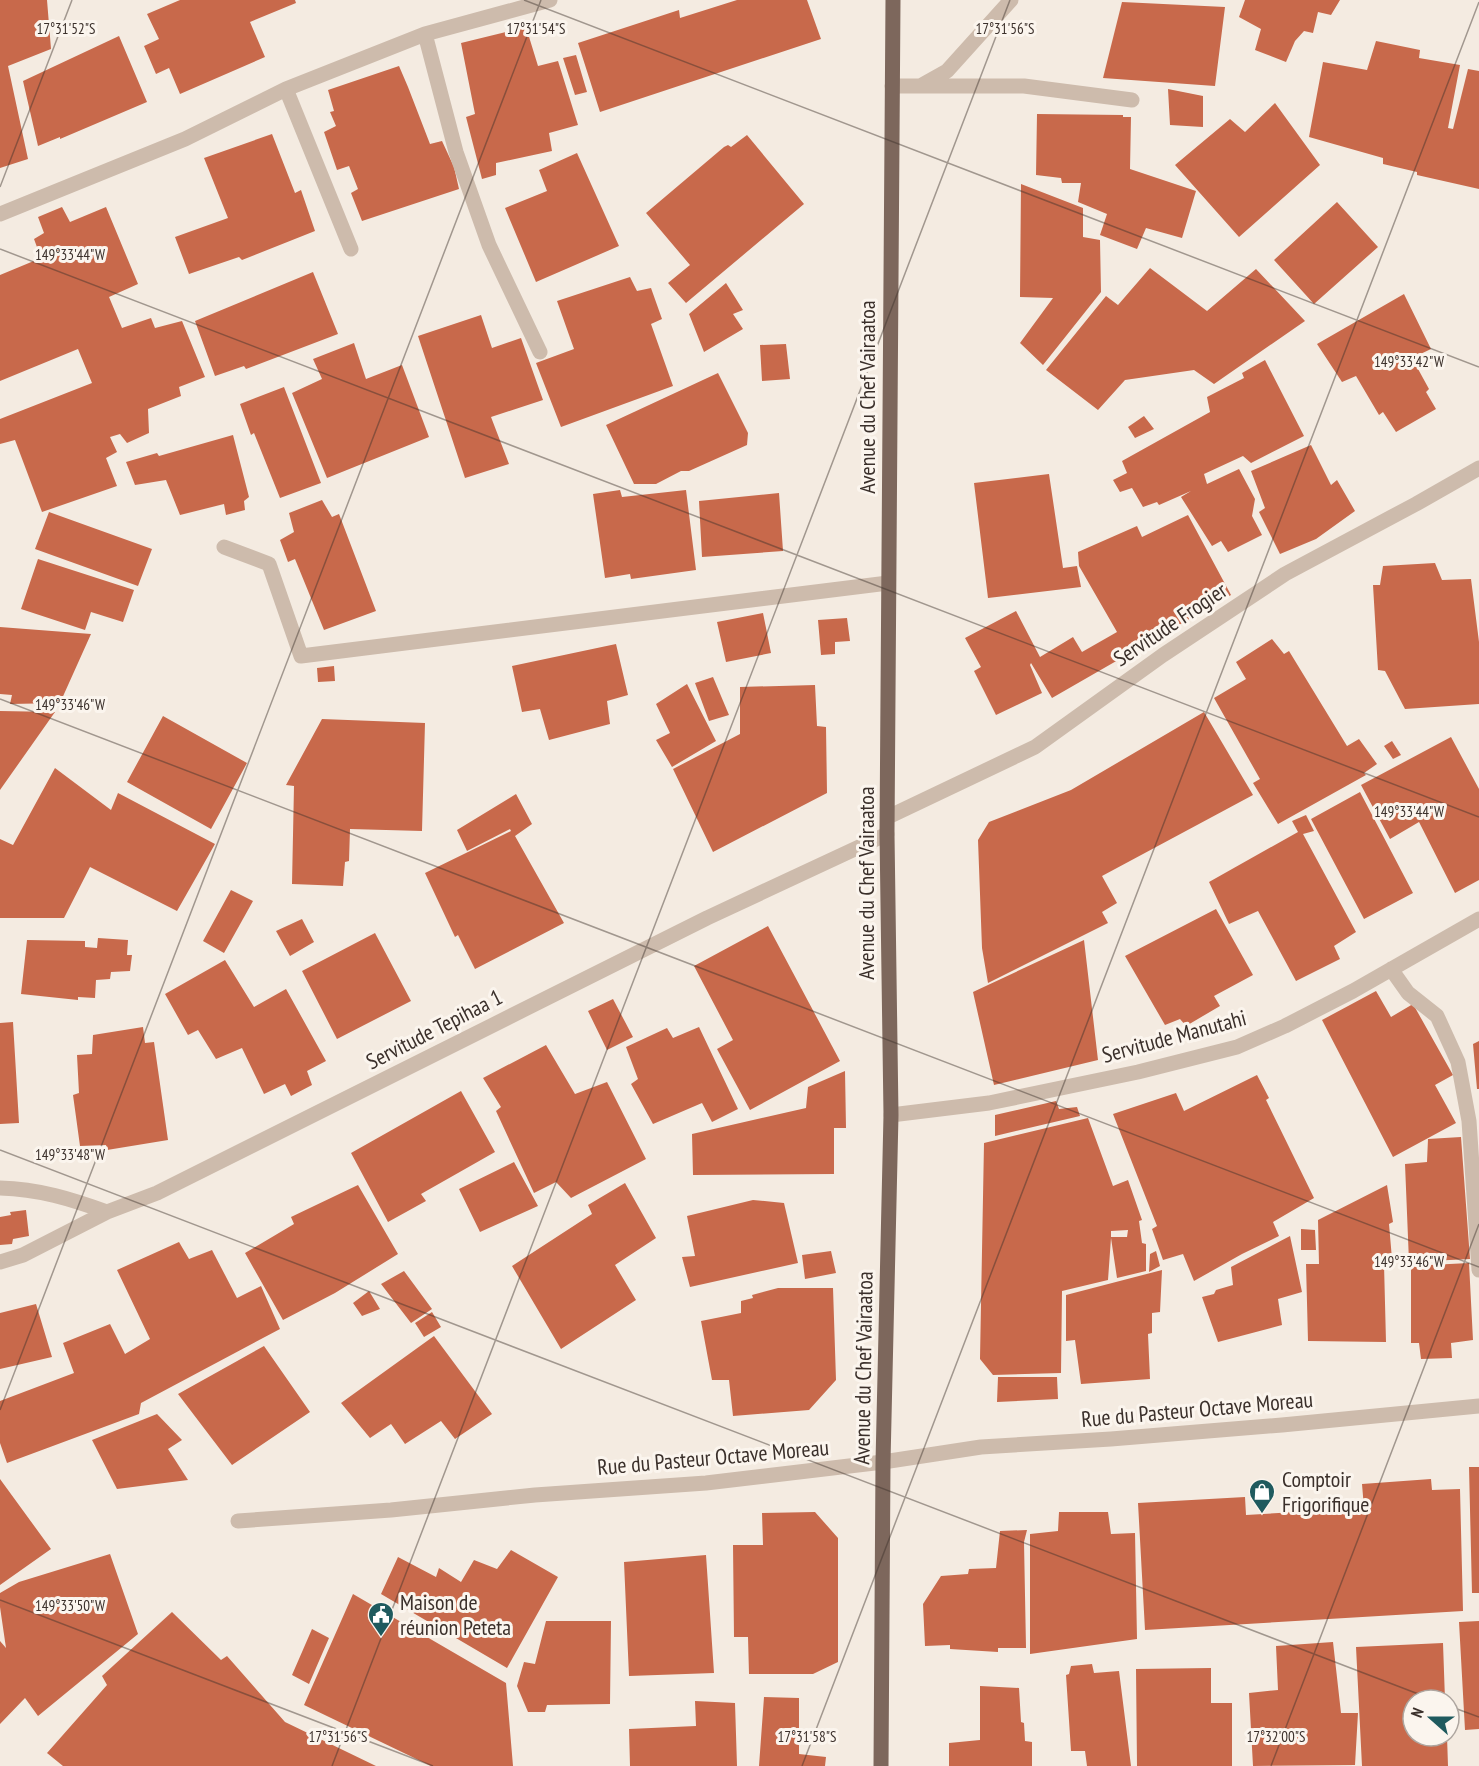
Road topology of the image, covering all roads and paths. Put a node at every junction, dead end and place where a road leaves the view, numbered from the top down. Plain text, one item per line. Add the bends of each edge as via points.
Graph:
1 (550, 0) edge
2 (893, 0) edge
3 (1011, 0) edge
4 (425, 34) junction
5 (892, 86) junction
6 (920, 87) junction
7 (286, 89) junction
8 (1131, 100) dead end
9 (0, 214) edge
10 (351, 249) dead end
11 (540, 352) dead end
12 (1479, 468) edge
13 (224, 547) dead end
14 (888, 583) junction
15 (888, 817) junction
16 (887, 834) junction
17 (1479, 919) edge
18 (1391, 969) junction
19 (891, 1114) junction
20 (0, 1188) edge
21 (107, 1212) junction
22 (0, 1262) edge
23 (1479, 1270) edge
24 (1479, 1406) edge
25 (883, 1462) junction
26 (238, 1521) dead end
27 (881, 1766) edge

1 - 4 street
2 - 5 main road, Avenue du Chef Vairaatoa
3 - 6 street via 947,71
4 - 7 street
4 - 11 street via 456,152 489,245
5 - 6 street
5 - 14 main road, Avenue du Chef Vairaatoa
6 - 8 street via 1024,86
7 - 9 street via 185,139
7 - 10 street
12 - 15 street, Servitude Frogier via 1285,574 1035,747
13 - 14 street via 269,564 301,656
14 - 15 main road, Avenue du Chef Vairaatoa
15 - 16 main road, Avenue du Chef Vairaatoa
16 - 19 main road, Avenue du Chef Vairaatoa
16 - 21 street, Servitude Tepihaa 1 via 707,918 157,1193
17 - 18 street, Servitude Manutahi
18 - 19 street, Servitude Manutahi via 1237,1047 989,1103
18 - 23 street via 1408,993 1437,1016 1458,1062 1469,1121
19 - 25 main road, Avenue du Chef Vairaatoa
20 - 21 street via 72,1199
21 - 22 street, Servitude Tepihaa 1 via 23,1255
24 - 25 street, Rue du Pasteur Octave Moreau via 981,1447
25 - 26 street, Rue du Pasteur Octave Moreau via 706,1483
25 - 27 main road, Avenue du Chef Vairaatoa

